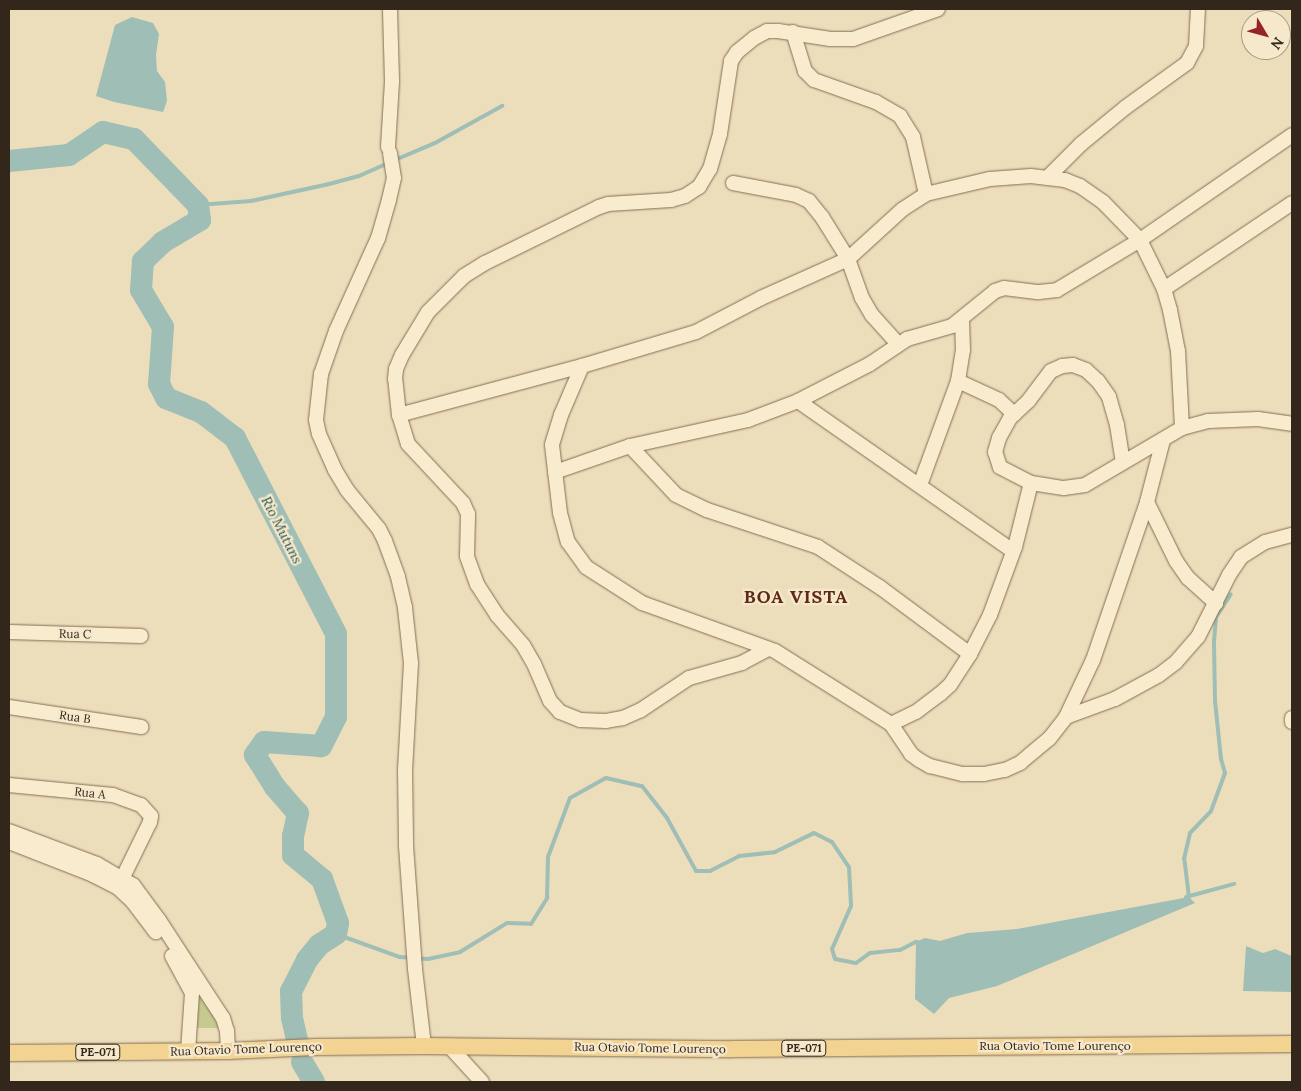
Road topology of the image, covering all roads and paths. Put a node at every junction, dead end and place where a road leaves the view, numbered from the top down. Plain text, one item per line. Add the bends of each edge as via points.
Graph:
1 (390, 9) edge
2 (938, 9) edge
3 (1198, 9) edge
4 (793, 32) junction
5 (1292, 136) edge
6 (1048, 177) junction
7 (733, 183) dead end
8 (926, 194) junction
9 (1292, 203) edge
10 (1140, 240) junction
11 (848, 259) junction
12 (1164, 289) junction
13 (962, 319) junction
14 (898, 344) junction
15 (582, 366) junction
16 (958, 381) junction
17 (798, 401) junction
18 (1014, 414) junction
19 (399, 415) junction
20 (1292, 424) edge
21 (1182, 428) junction
22 (1163, 440) junction
23 (630, 446) junction
24 (1123, 462) junction
25 (555, 472) junction
26 (1031, 483) junction
27 (920, 485) junction
28 (1147, 502) junction
29 (1292, 535) edge
30 (1013, 551) junction
31 (1216, 604) junction
32 (9, 632) edge
33 (141, 636) dead end
34 (768, 649) junction
35 (970, 654) junction
36 (9, 707) edge
37 (1066, 718) junction
38 (1292, 718) edge
39 (1292, 722) edge
40 (891, 724) junction
41 (142, 726) dead end
42 (9, 785) edge
43 (9, 831) edge
44 (9, 842) edge
45 (42, 849) junction
46 (123, 877) junction
47 (169, 942) junction
48 (1292, 1044) edge
49 (424, 1046) junction
50 (449, 1046) junction
51 (228, 1051) junction
52 (188, 1052) junction
53 (9, 1053) edge
54 (482, 1082) edge

1 - 49 street via 392,81 389,150 394,178 378,238 336,331 321,374 316,420 335,470 385,541 406,608 411,663 405,770 406,846 414,966
2 - 4 street via 853,39 830,39
3 - 6 street via 1198,35 1191,59 1081,144
4 - 8 street via 805,71 814,80 876,102 900,116 913,137
4 - 19 street via 767,32 737,52 728,74 720,134 710,169 705,180 693,192 672,200 599,207 485,263 445,293 428,312 399,362 395,380
5 - 10 street
6 - 8 street via 990,179
6 - 10 street via 1065,180 1091,192
7 - 11 street via 804,198 822,217
8 - 11 street via 903,209
9 - 12 street
10 - 12 street
10 - 13 street via 1057,290 1039,292 1004,288 995,291
11 - 14 street via 867,308
11 - 15 street via 761,298 696,332
12 - 21 street via 1178,351
13 - 14 street via 937,332
13 - 16 street via 963,350
14 - 17 street via 870,364
15 - 19 street
15 - 25 street via 554,433
16 - 18 street via 999,400
16 - 27 street
17 - 23 street via 729,425
17 - 27 street
18 - 24 street via 1051,371 1062,366 1079,367 1092,374 1109,397
18 - 26 street via 999,438 995,456 1005,471
19 - 34 street via 402,432 412,452 457,495 466,508 467,556 477,584 523,645 550,701 560,712 580,720 623,718 689,678 742,664
20 - 21 street via 1235,418
21 - 22 street
22 - 24 street
22 - 28 street
23 - 25 street
23 - 35 street via 676,495 708,510 818,547 881,588
24 - 26 street via 1085,486 1064,488
25 - 34 street via 560,513 568,542 586,567 642,603
26 - 30 street
27 - 30 street
28 - 31 street via 1188,578
28 - 37 street via 1093,660
29 - 31 street via 1265,542 1241,557
30 - 35 street via 990,615
31 - 37 street via 1188,650 1159,675 1115,700
32 - 33 street, Rua C
34 - 40 street
35 - 40 street via 940,694 916,712
36 - 41 street, Rua B
37 - 40 street via 1049,740 1020,763 984,774 963,774 930,766 910,754
38 - 39 street
42 - 46 street, Rua A via 113,795 129,799 148,811 151,816 147,830
43 - 45 street
44 - 45 street
45 - 46 street via 97,864
45 - 47 street via 117,887
46 - 47 street via 142,894
47 - 51 street via 224,1018
47 - 52 street via 192,993
48 - 50 main road, Rua Otavio Tome Lourenço / PE-071 via 744,1049
49 - 50 main road, Rua Otavio Tome Lourenço / PE-071
49 - 51 main road, Rua Otavio Tome Lourenço / PE-071
50 - 54 street
51 - 52 main road, Rua Otavio Tome Lourenço / PE-071
52 - 53 main road, Rua Otavio Tome Lourenço / PE-071

